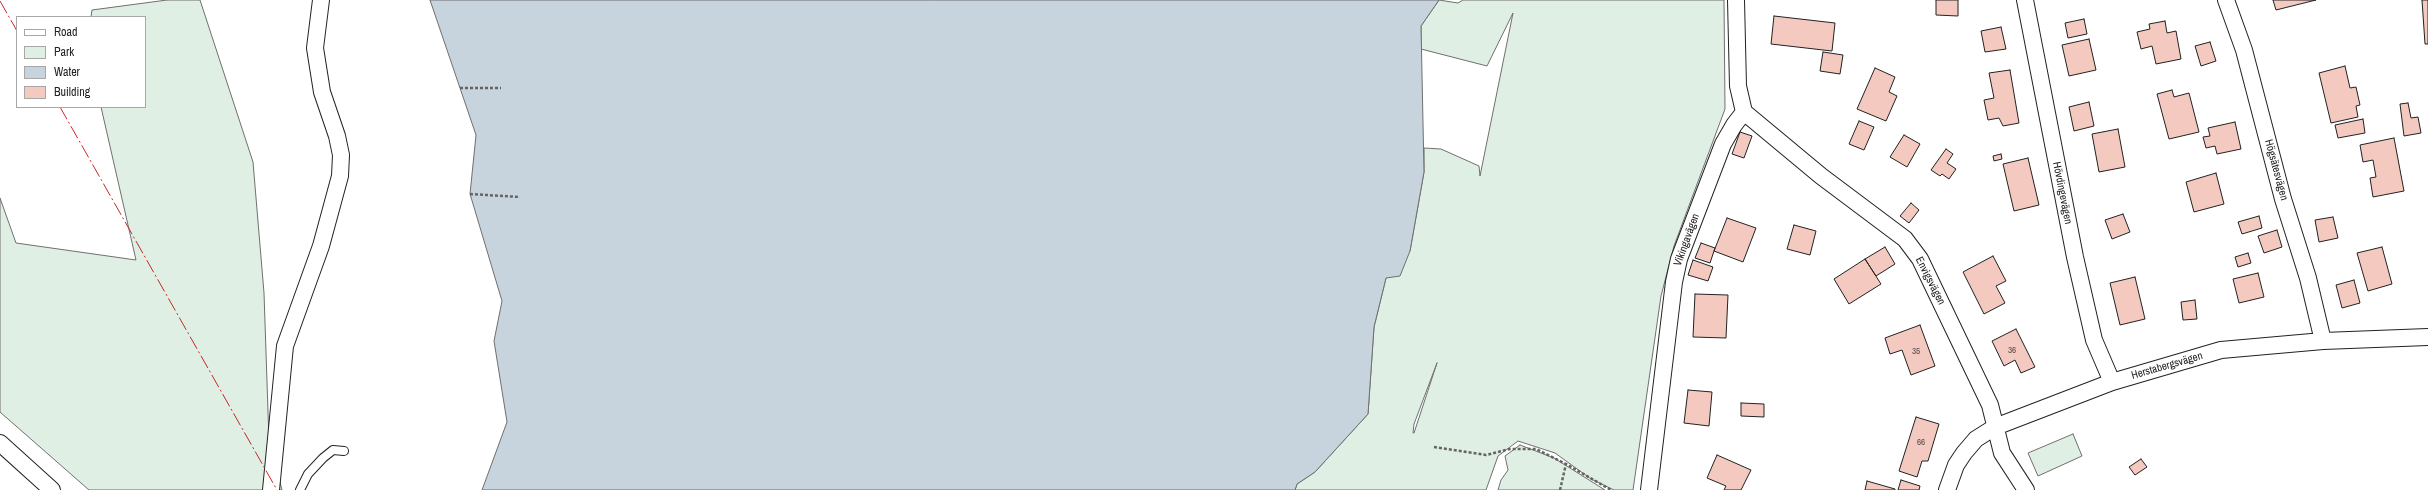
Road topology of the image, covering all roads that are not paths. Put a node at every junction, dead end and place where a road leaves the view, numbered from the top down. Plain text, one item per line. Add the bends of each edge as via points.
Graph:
1 (321, 0) edge
2 (1736, 0) edge
3 (2025, 0) edge
4 (2226, 0) edge
5 (1744, 112) junction
6 (2428, 337) edge
7 (2323, 341) junction
8 (2112, 382) junction
9 (1995, 427) junction
10 (0, 443) edge
11 (344, 451) dead end
12 (52, 490) edge
13 (271, 490) edge
14 (300, 490) edge
15 (1649, 490) edge
16 (1947, 490) edge
17 (2026, 490) edge

1 - 13 street via 316,48 322,92 341,155 340,176 321,246 285,346
2 - 5 street via 1738,86
3 - 8 street, Hövdingevägen via 2074,256 2094,340
4 - 7 street, Högsätesvägen via 2244,50 2283,198 2308,278
5 - 9 street, Envigsvägen via 1821,176 1905,239 1923,265 1990,405
5 - 15 street, Vikingavägen via 1724,144 1679,259 1673,289
6 - 7 street, Herstabergsvägen
7 - 8 street, Herstabergsvägen via 2221,350
8 - 9 street, Herstabergsvägen
9 - 16 street, Herstabergsvägen via 1976,439 1964,453 1956,465
9 - 17 street, Envigsvägen via 2002,453
10 - 12 street
11 - 14 lane via 333,450 323,458 308,474

